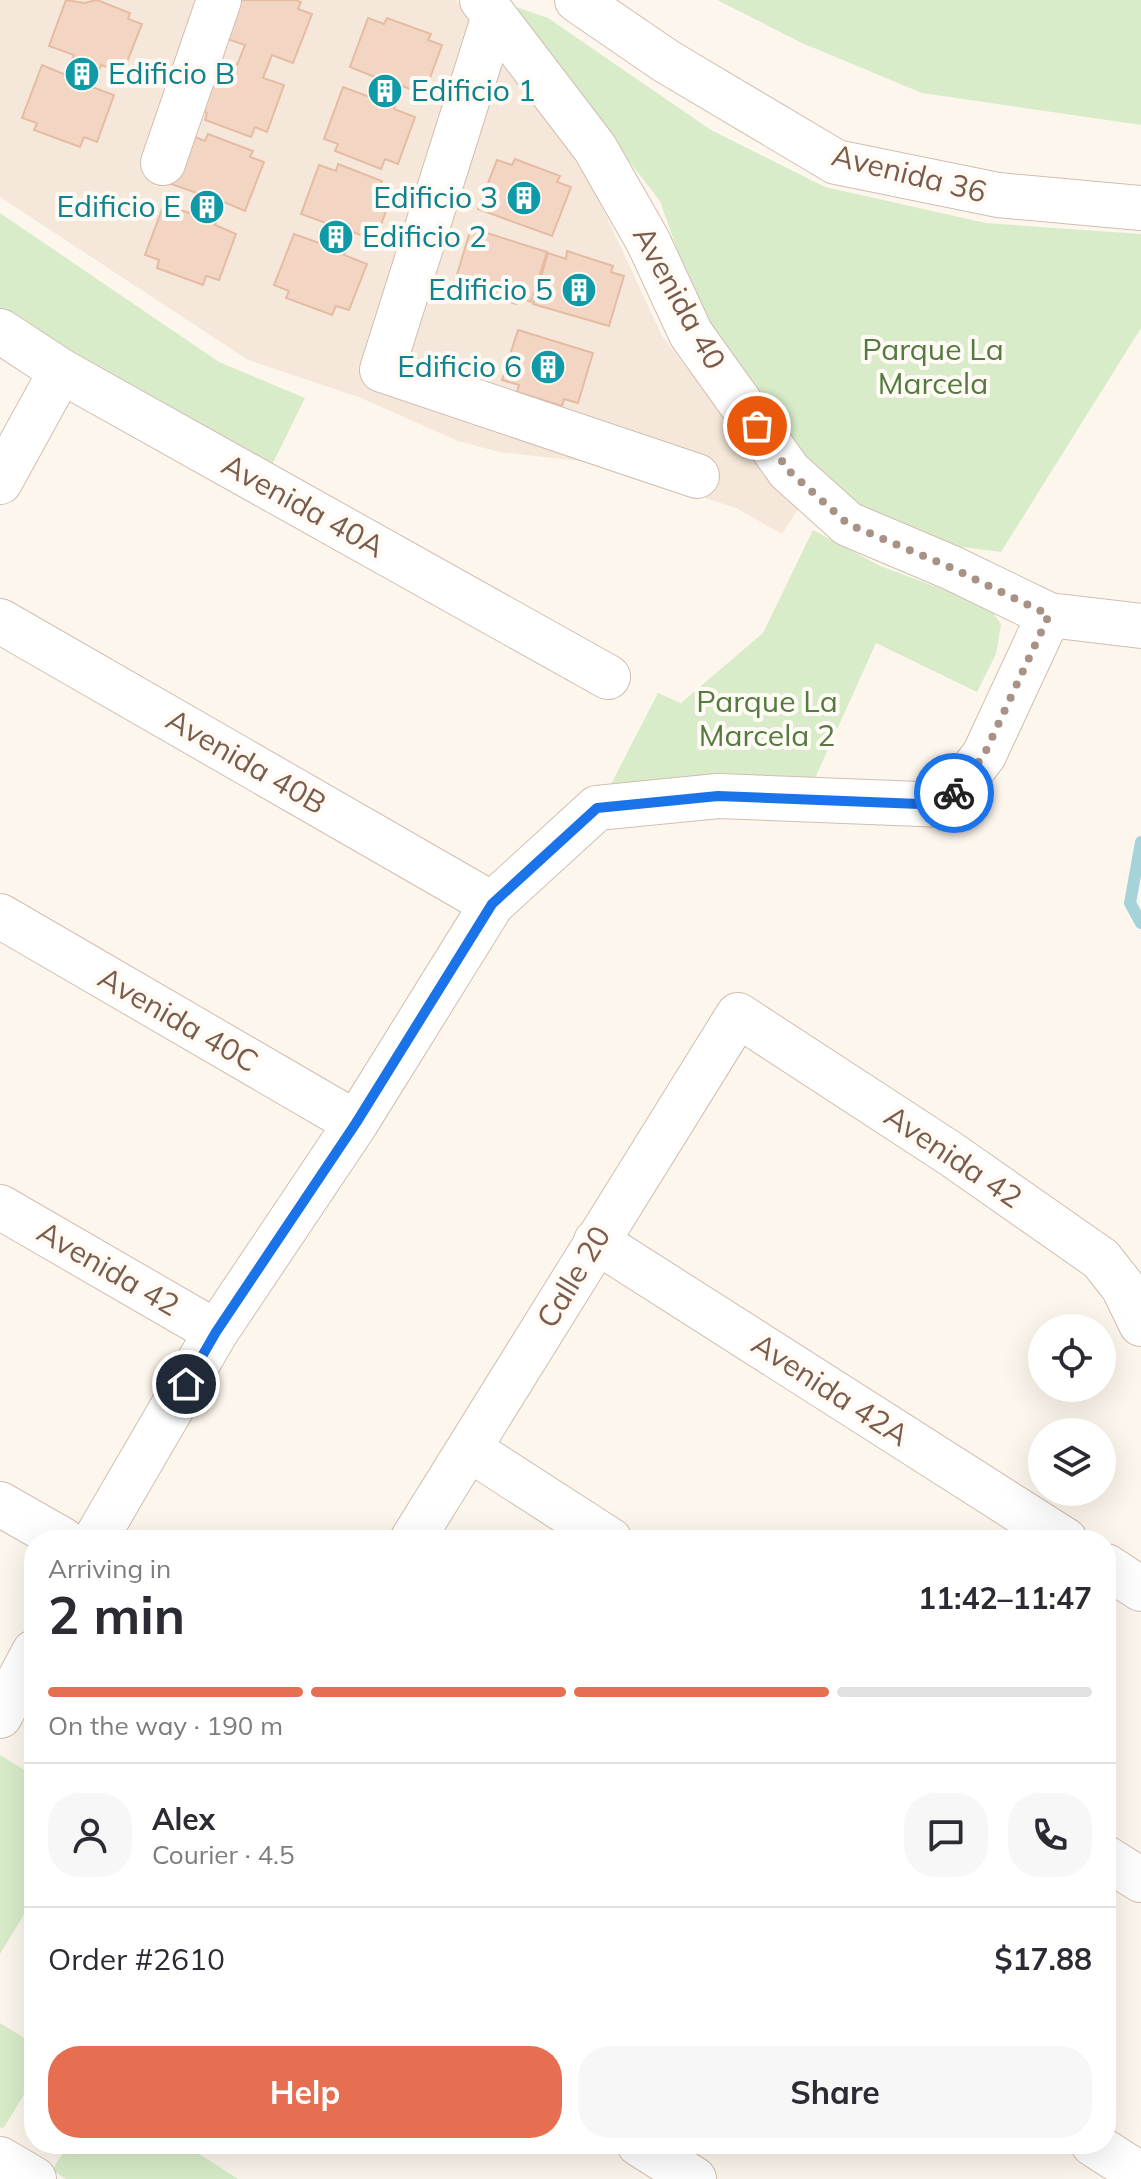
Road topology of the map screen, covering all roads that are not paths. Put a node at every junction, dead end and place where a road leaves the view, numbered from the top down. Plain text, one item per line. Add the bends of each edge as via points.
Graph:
1 (219, 0) edge
2 (577, 0) edge
3 (488, 8) edge
4 (163, 163) dead end
5 (1141, 208) edge
6 (0, 331) edge
7 (61, 371) junction
8 (697, 476) dead end
9 (0, 482) edge
10 (1049, 615) junction
11 (0, 621) edge
12 (1141, 626) edge
13 (608, 677) dead end
14 (492, 904) junction
15 (0, 916) edge
16 (738, 1015) joint
17 (356, 1123) junction
18 (0, 1207) edge
19 (596, 1241) junction
20 (1141, 1324) edge
21 (216, 1332) junction
22 (469, 1449) junction
23 (0, 1504) edge
24 (46, 1530) edge
25 (101, 1530) edge
26 (418, 1530) edge
27 (595, 1530) edge
28 (1049, 1530) edge
29 (1116, 1573) edge
30 (1141, 1589) edge
31 (24, 1671) edge
32 (0, 1716) edge
33 (1116, 1864) edge
34 (1141, 1880) edge
35 (655, 2154) edge
36 (1108, 2154) edge
37 (1141, 2175) edge
38 (694, 2179) edge

1 - 4 street
2 - 5 street, Avenida 36 via 666,61 836,162 998,195
3 - 8 street via 382,370
3 - 10 street, Avenida 40 via 595,148 648,241 691,334 789,471 848,524
6 - 7 street, Avenida 40A
7 - 9 street
7 - 13 street, Avenida 40A
10 - 12 street, Avenida 40
10 - 14 street via 984,755 945,805 718,796 597,808
11 - 14 street, Avenida 40B
14 - 17 street
15 - 17 street, Avenida 40C
16 - 19 street, Calle 20
16 - 20 street, Avenida 42 via 1101,1259 1123,1287
17 - 21 street
18 - 21 street, Avenida 42
19 - 22 street, Calle 20
19 - 28 street, Avenida 42A
21 - 25 street
22 - 26 street, Calle 20
22 - 27 street
23 - 24 street
29 - 30 street
31 - 32 street
33 - 34 street
35 - 38 street
36 - 37 street

